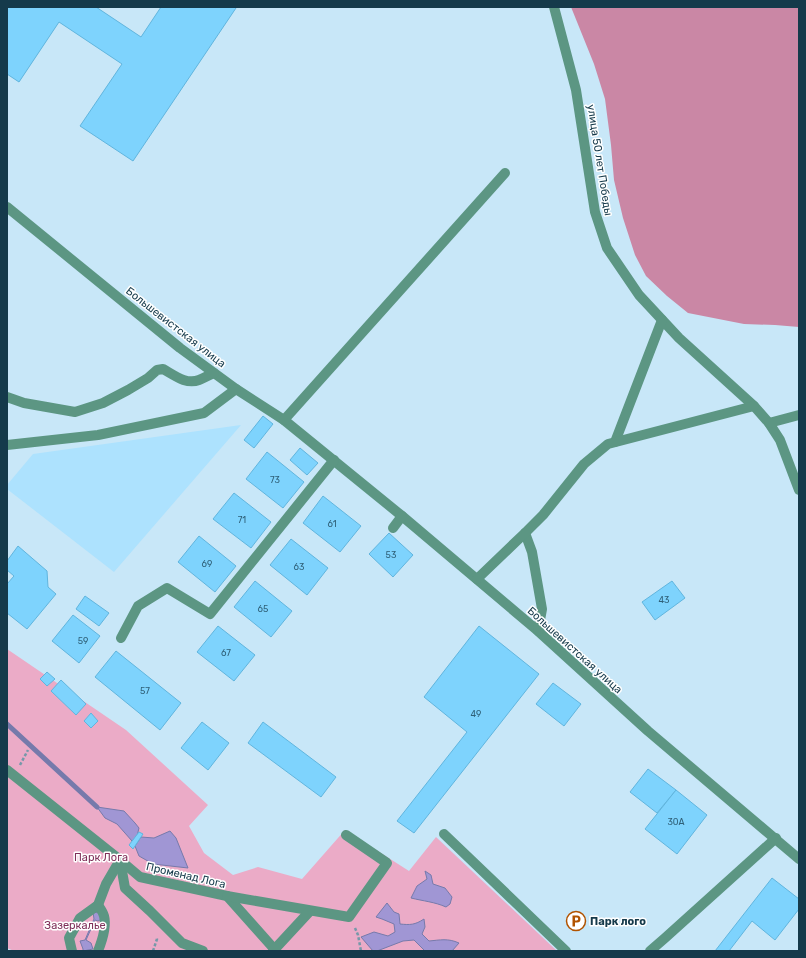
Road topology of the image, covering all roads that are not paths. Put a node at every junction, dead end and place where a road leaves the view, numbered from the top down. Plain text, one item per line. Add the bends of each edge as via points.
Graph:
1 (554, 7) edge
2 (505, 173) dead end
3 (7, 207) edge
4 (662, 320) junction
5 (214, 373) junction
6 (236, 389) junction
7 (7, 397) edge
8 (754, 406) junction
9 (799, 415) edge
10 (284, 420) junction
11 (769, 423) junction
12 (615, 442) junction
13 (7, 444) edge
14 (334, 460) junction
15 (799, 490) edge
16 (402, 516) junction
17 (393, 528) dead end
18 (525, 533) junction
19 (476, 579) junction
20 (538, 631) junction
21 (121, 638) dead end
22 (7, 770) edge
23 (444, 834) dead end
24 (346, 835) dead end
25 (776, 838) junction
26 (799, 859) edge
27 (120, 860) junction
28 (227, 896) junction
29 (98, 905) junction
30 (310, 911) junction
31 (72, 951) edge
32 (98, 951) edge
33 (203, 951) edge
34 (275, 951) edge
35 (566, 951) edge
36 (650, 951) edge

1 - 4 street, улица 50 лет Победы via 576,90 595,212 607,248 639,295
2 - 10 street
3 - 5 street, Большевистская улица
4 - 8 street, улица 50 лет Победы
4 - 12 street
5 - 6 street, Большевистская улица
5 - 7 street via 191,382 163,369 157,370 148,378 103,403 75,412 36,406
6 - 10 street, Большевистская улица
6 - 13 street via 204,413 98,435
8 - 11 street, улица 50 лет Победы
8 - 12 street
9 - 11 street
10 - 14 street, Большевистская улица
11 - 15 street via 780,440
12 - 18 street via 608,444 584,464
14 - 16 street, Большевистская улица
14 - 21 street via 210,614 167,588 138,606
16 - 17 street
16 - 19 street, Большевистская улица
18 - 19 street
18 - 20 street via 532,552 542,609
19 - 20 street, Большевистская улица
20 - 25 street, Большевистская улица via 648,731
22 - 27 street, Променад Лога
23 - 35 street
24 - 30 street via 387,864 349,917
25 - 26 street, Большевистская улица
25 - 36 street
27 - 28 street, Променад Лога via 140,877
27 - 29 street via 106,884
27 - 33 street via 125,888 182,943
28 - 30 street
28 - 34 street, Променад Лога
29 - 31 street via 80,918 69,938
29 - 32 street via 104,915 105,925
30 - 34 street

